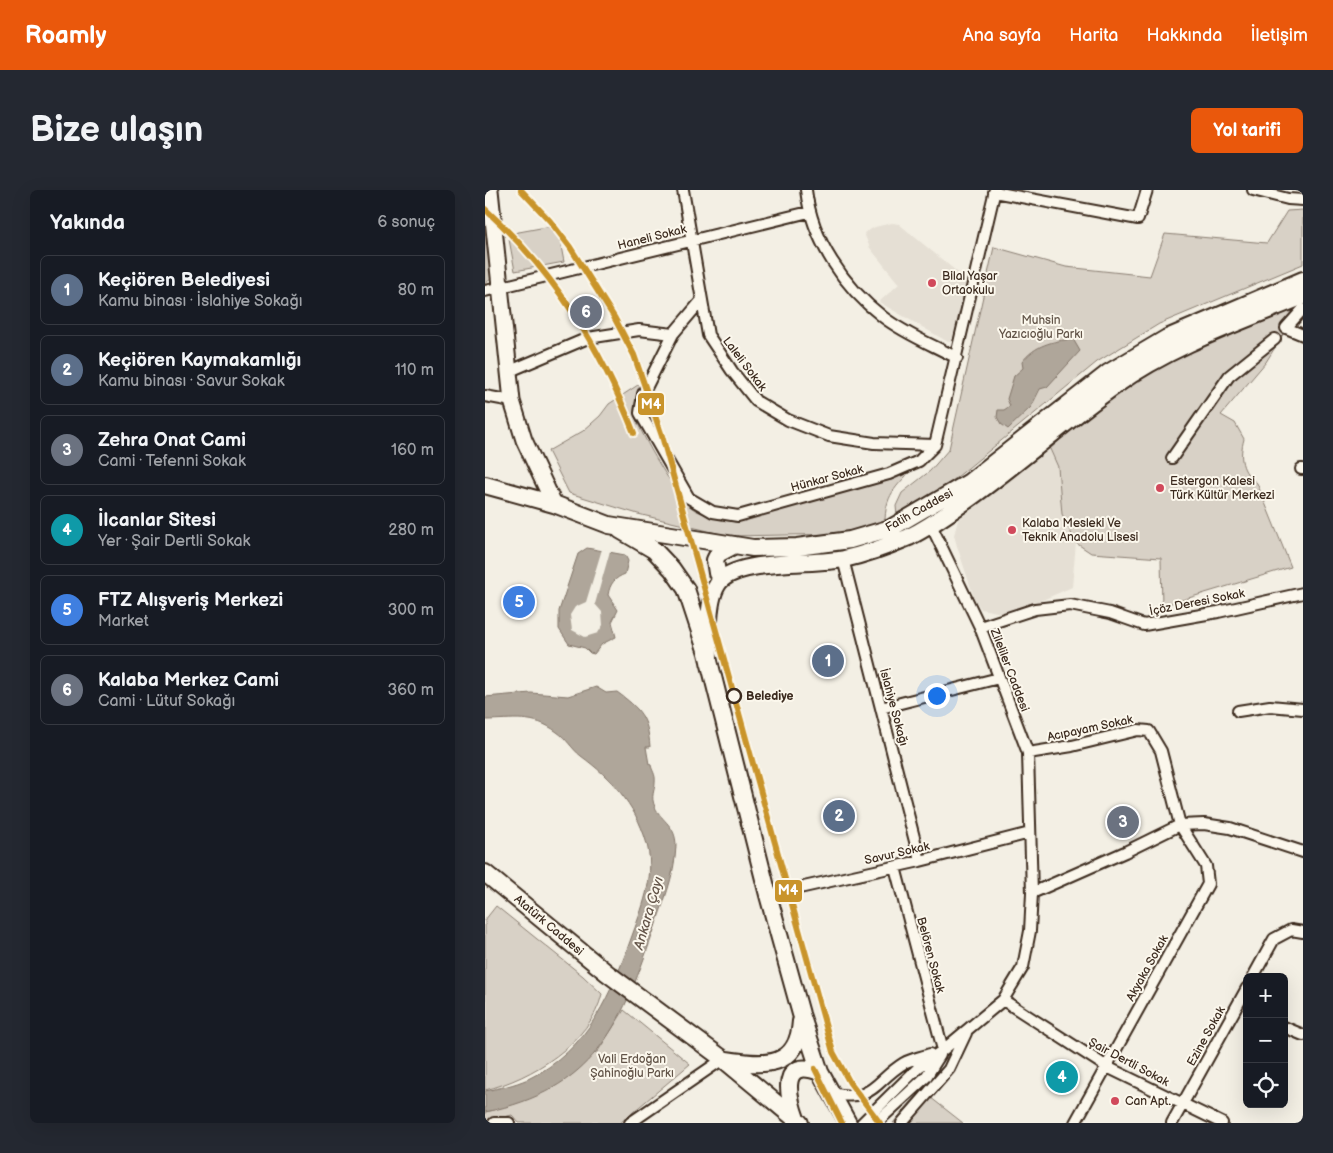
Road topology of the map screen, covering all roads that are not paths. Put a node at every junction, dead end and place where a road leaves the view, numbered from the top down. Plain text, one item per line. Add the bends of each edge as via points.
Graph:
1 (490, 190) edge
2 (683, 190) edge
3 (806, 190) edge
4 (1147, 190) edge
5 (1253, 190) edge
6 (994, 191) edge
7 (1303, 200) edge
8 (809, 212) junction
9 (693, 240) junction
10 (1303, 280) edge
11 (501, 286) junction
12 (485, 291) edge
13 (1303, 296) edge
14 (701, 301) junction
15 (1303, 309) edge
16 (673, 334) junction
17 (1303, 335) edge
18 (1275, 340) dead end
19 (957, 358) junction
20 (510, 371) junction
21 (485, 396) edge
22 (512, 401) junction
23 (935, 445) junction
24 (1172, 458) dead end
25 (485, 485) edge
26 (554, 504) junction
27 (609, 524) junction
28 (931, 525) junction
29 (735, 545) junction
30 (843, 559) junction
31 (725, 577) junction
32 (1303, 592) edge
33 (980, 627) junction
34 (709, 662) junction
35 (999, 678) junction
36 (881, 708) junction
37 (1303, 708) edge
38 (1238, 711) dead end
39 (1028, 753) junction
40 (1180, 824) junction
41 (1030, 833) junction
42 (1303, 852) edge
43 (920, 861) junction
44 (895, 867) junction
45 (485, 873) edge
46 (1032, 893) junction
47 (768, 895) junction
48 (1303, 932) edge
49 (1255, 973) edge
50 (1243, 995) edge
51 (1003, 1000) junction
52 (1237, 1006) junction
53 (1243, 1008) edge
54 (801, 1014) junction
55 (1288, 1029) edge
56 (967, 1030) junction
57 (1303, 1035) edge
58 (943, 1050) junction
59 (723, 1059) junction
60 (1107, 1067) junction
61 (820, 1072) junction
62 (831, 1093) junction
63 (1182, 1103) junction
64 (495, 1122) edge
65 (797, 1122) edge
66 (852, 1122) edge
67 (509, 1123) edge
68 (630, 1123) edge
69 (876, 1123) edge
70 (902, 1123) edge
71 (1075, 1123) edge
72 (1172, 1123) edge
73 (1222, 1123) edge

1 - 11 street
2 - 9 street, Laleli Sokak
3 - 8 street
4 - 6 street via 1138,219
5 - 7 street
6 - 19 street
8 - 9 street, Haneli Sokak
8 - 19 street via 823,244 848,286 884,318
9 - 11 street, Haneli Sokak
9 - 14 street, Laleli Sokak
10 - 29 main road, Fatih Caddesi via 1167,338 1108,373 968,483 891,528 850,540 797,547
11 - 12 street, Haneli Sokak
11 - 20 street
13 - 28 main road, Fatih Caddesi via 1173,351 1116,384 976,494
14 - 16 street, Hünkar Sokak
14 - 23 street, Laleli Sokak via 708,335 731,371 756,401 788,420 829,436 873,443
15 - 17 street via 1286,328
16 - 20 street via 639,330 588,338
16 - 23 street, Hünkar Sokak via 643,394 640,413 689,498 713,512 738,516 889,474 919,461
18 - 24 street via 1229,376
19 - 23 street
20 - 22 street
21 - 22 street
22 - 26 street via 524,440
25 - 26 main road, Fatih Caddesi
26 - 27 main road, Fatih Caddesi
27 - 29 main road, Fatih Caddesi
27 - 34 main road via 655,550 672,569 686,589
28 - 30 main road, Fatih Caddesi via 891,544
28 - 33 street, Zileliler Caddesi
29 - 31 main road via 718,554 715,560 717,573
30 - 31 main road, Fatih Caddesi via 748,568 736,570
30 - 36 street, İslahiye Sokağı
31 - 34 main road via 713,599 708,618
32 - 33 street, İçöz Deresi Sokak via 1144,625 1110,613 1070,605 1035,609
33 - 35 street, Zileliler Caddesi
34 - 47 main road
35 - 36 street
35 - 39 street, Zileliler Caddesi
36 - 43 street, İslahiye Sokağı
37 - 38 street via 1270,706
39 - 40 street, Acıpayam Sokak via 1138,730 1149,731 1161,751
39 - 41 street, Zileliler Caddesi
40 - 42 street via 1230,828
40 - 46 street
40 - 60 street, Akyaka Sokak via 1206,866 1208,884
41 - 43 street, Savur Sokak
41 - 46 street, Zileliler Caddesi
43 - 44 street, Savur Sokak
44 - 47 street, Savur Sokak
44 - 58 street, Belören Sokak
45 - 59 main road, Atatürk Caddesi via 613,978
46 - 51 street, Zileliler Caddesi via 1030,931 1023,967
47 - 54 main road
48 - 49 street via 1291,930 1274,939
50 - 52 street, Ezine Sokak
51 - 56 street, Zileliler Caddesi
51 - 60 street, Şair Dertli Sokak
52 - 53 street
52 - 63 street, Ezine Sokak
54 - 59 main road via 800,1039 786,1057 773,1063 752,1064
54 - 61 main road
55 - 57 street
56 - 58 street, Zileliler Caddesi
56 - 70 street via 949,1069
58 - 62 street via 904,1063 875,1089 859,1096
58 - 66 street
58 - 69 street via 925,1077
59 - 65 main road, Atatürk Caddesi
59 - 68 street
60 - 63 street, Şair Dertli Sokak
60 - 71 street, Akyaka Sokak
61 - 62 main road
61 - 65 main road via 807,1067 791,1076 788,1086
62 - 66 main road
63 - 72 street, Ezine Sokak
63 - 73 street, Şair Dertli Sokak
64 - 67 street

